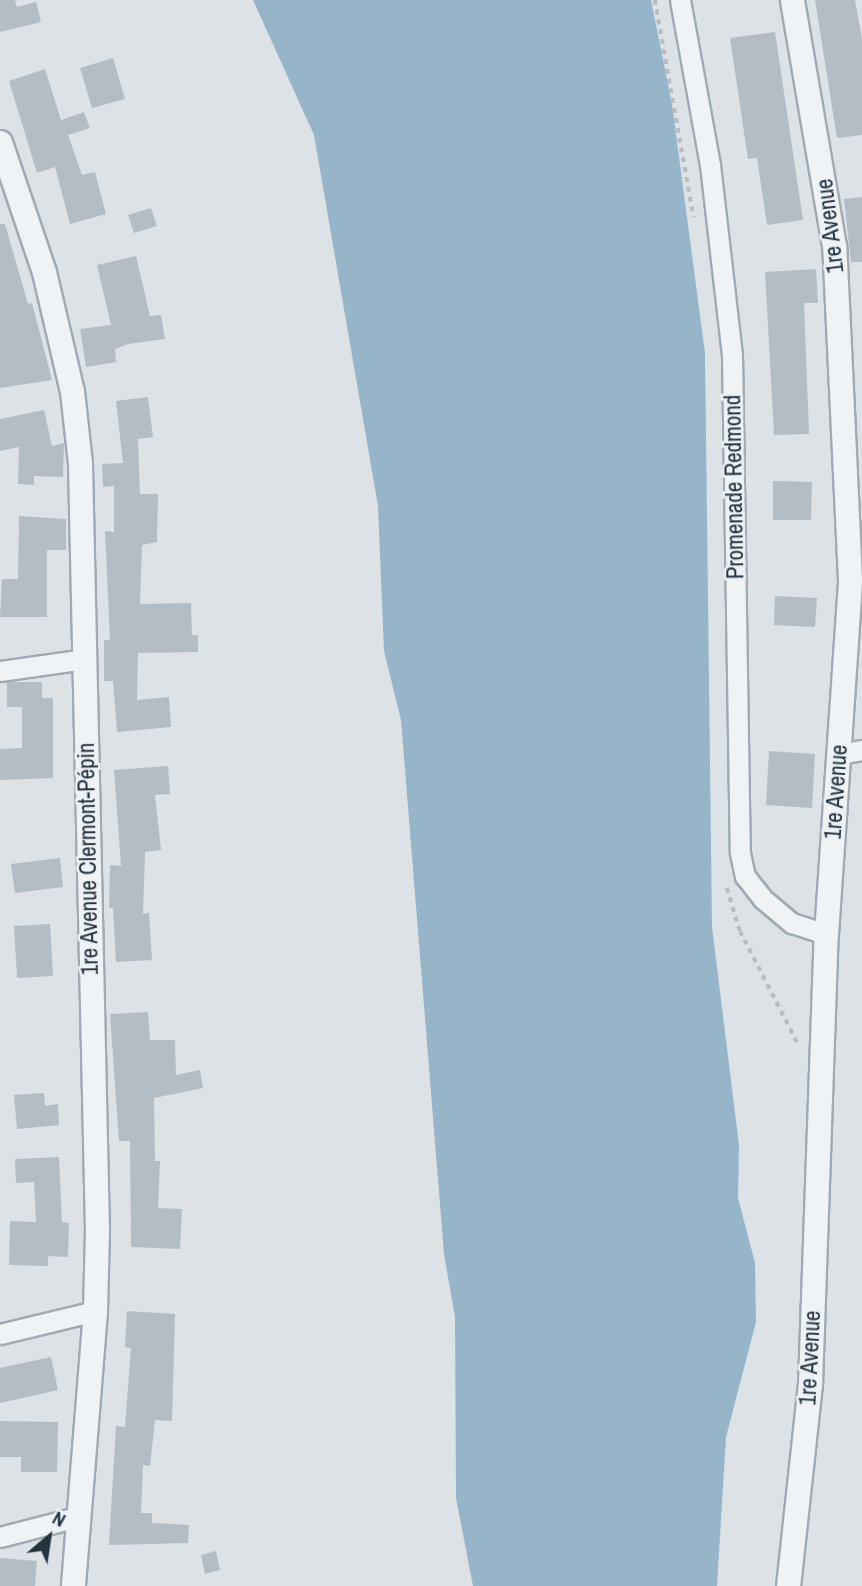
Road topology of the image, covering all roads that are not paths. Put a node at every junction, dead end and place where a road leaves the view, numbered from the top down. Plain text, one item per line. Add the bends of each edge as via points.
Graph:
1 (680, 0) edge
2 (792, 0) edge
3 (0, 142) edge
4 (4, 167) edge
5 (85, 659) junction
6 (0, 671) edge
7 (862, 750) edge
8 (839, 754) junction
9 (826, 934) junction
10 (95, 1311) junction
11 (0, 1334) edge
12 (76, 1517) junction
13 (0, 1537) edge
14 (73, 1586) edge
15 (788, 1586) edge

1 - 9 street, Promenade Redmond via 710,165 732,355 740,853 745,876 763,899 792,923
2 - 8 street, 1re Avenue via 834,246 843,378 850,580
3 - 4 street, 1re Avenue Clermont-Pépin
4 - 5 street, 1re Avenue Clermont-Pépin via 44,272 72,391 80,464
5 - 6 street
5 - 10 street, 1re Avenue Clermont-Pépin
7 - 8 street
8 - 9 street, 1re Avenue
9 - 15 street, 1re Avenue via 810,1384
10 - 11 street
10 - 12 street, 1re Avenue Clermont-Pépin
12 - 13 street
12 - 14 street, 1re Avenue Clermont-Pépin

